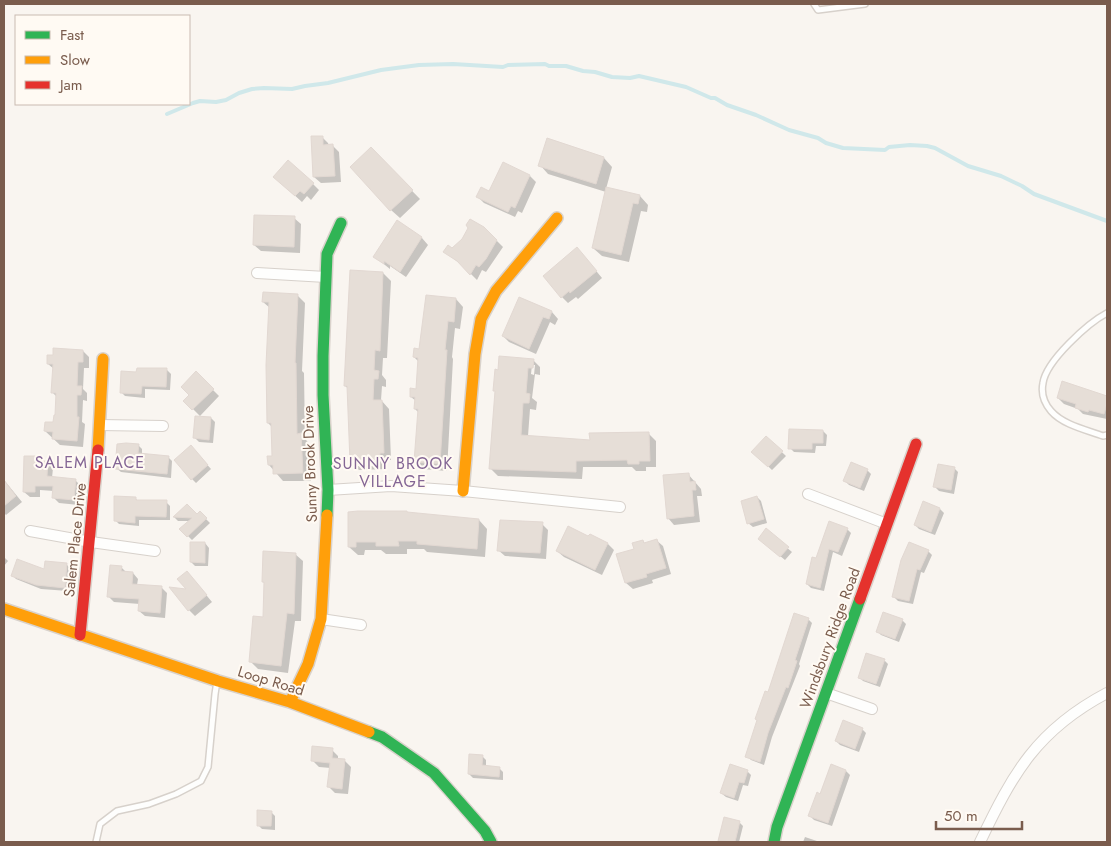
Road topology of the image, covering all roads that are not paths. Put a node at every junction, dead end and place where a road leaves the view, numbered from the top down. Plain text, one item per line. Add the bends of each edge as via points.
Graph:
1 (814, 4) edge
2 (865, 4) edge
3 (557, 218) dead end
4 (341, 223) dead end
5 (257, 274) dead end
6 (326, 276) junction
7 (1107, 313) edge
8 (103, 359) dead end
9 (100, 425) junction
10 (163, 426) dead end
11 (1107, 435) edge
12 (916, 444) dead end
13 (328, 490) junction
14 (463, 491) junction
15 (808, 494) dead end
16 (620, 507) dead end
17 (887, 524) junction
18 (30, 531) dead end
19 (91, 542) junction
20 (155, 551) dead end
21 (4, 609) edge
22 (321, 619) junction
23 (361, 625) dead end
24 (80, 635) junction
25 (218, 681) junction
26 (826, 693) junction
27 (1107, 693) edge
28 (290, 702) junction
29 (872, 708) dead end
30 (96, 842) edge
31 (491, 842) edge
32 (774, 842) edge
33 (980, 842) edge

1 - 2 lane via 818,10
3 - 14 street via 496,291 481,319
4 - 6 street, Sunny Brook Drive via 327,254
5 - 6 street
6 - 13 street, Sunny Brook Drive via 322,356
7 - 11 lane via 1074,337 1052,364 1043,381 1042,393 1053,413 1068,423
8 - 9 street, Salem Place Drive
9 - 10 street
9 - 19 street, Salem Place Drive
12 - 17 street, Windsbury Ridge Road
13 - 14 street via 391,486
13 - 22 street, Sunny Brook Drive
14 - 16 street
15 - 17 street
17 - 26 street, Windsbury Ridge Road
18 - 19 street
19 - 20 street
19 - 24 street, Salem Place Drive
21 - 24 street, Loop Road
22 - 23 street
22 - 28 street, Sunny Brook Drive via 308,664
24 - 25 street, Loop Road
25 - 28 street, Loop Road
25 - 30 lane via 208,767 202,781 149,804 117,811 100,824
26 - 29 street
26 - 32 street, Windsbury Ridge Road
27 - 33 street via 1080,708 1032,751 1010,784
28 - 31 street, Loop Road via 382,737 434,773

